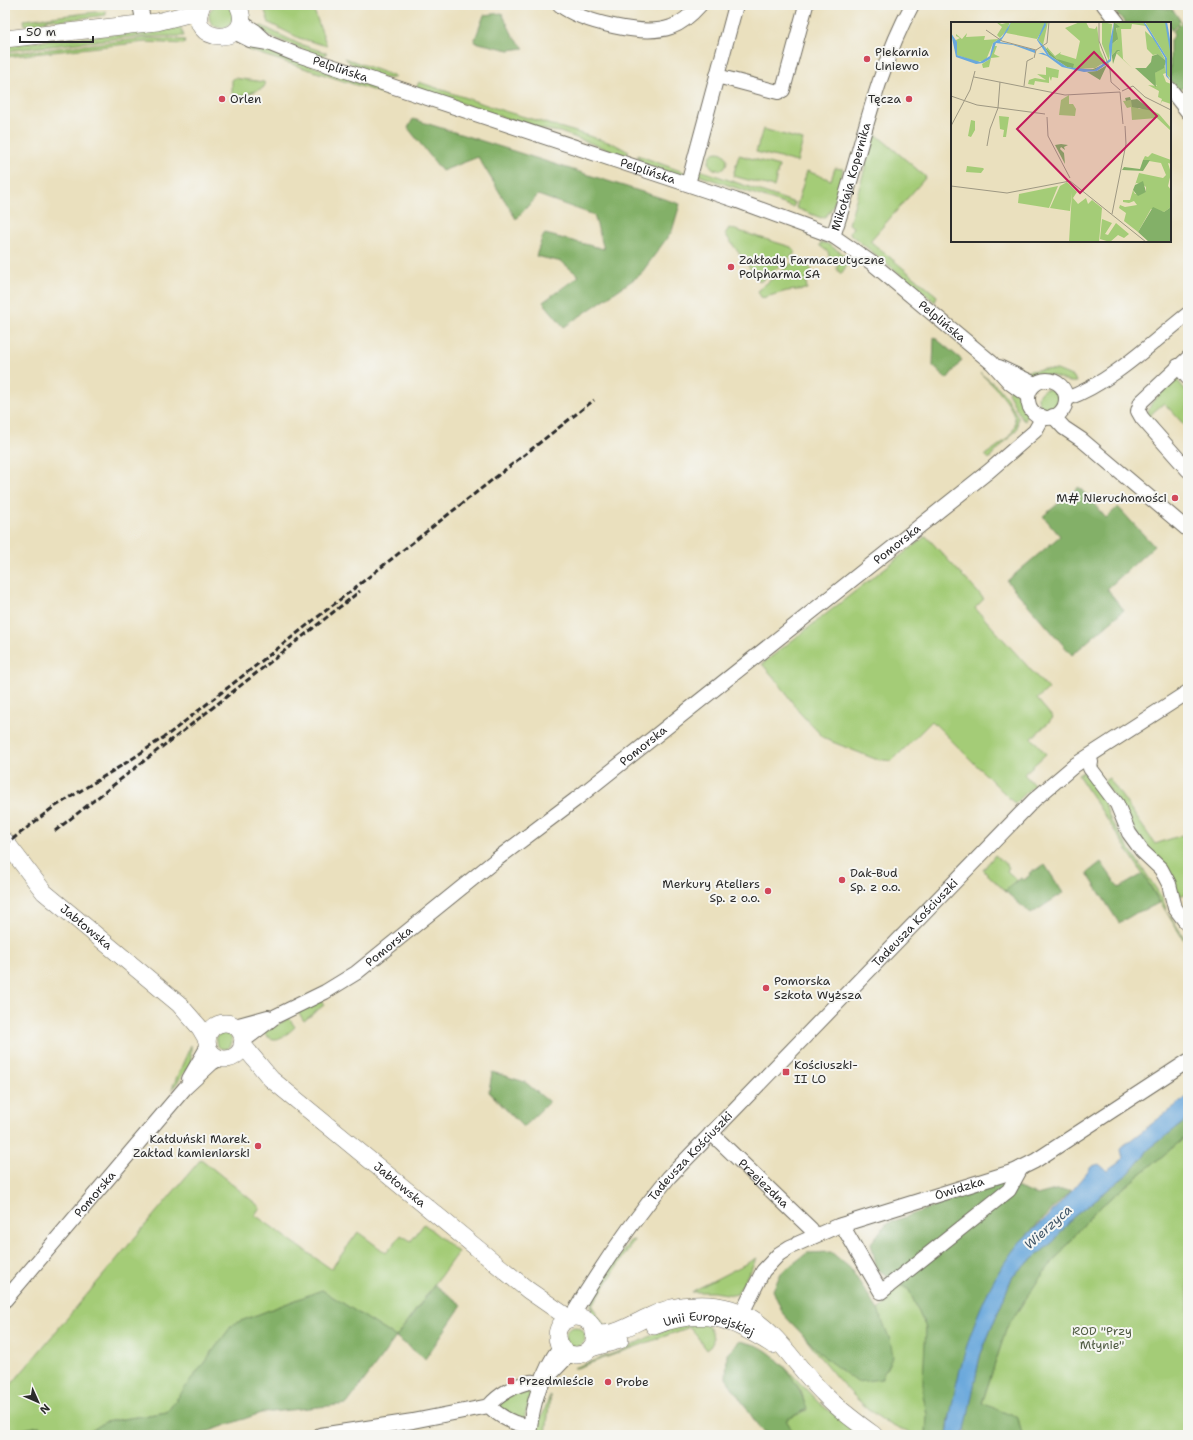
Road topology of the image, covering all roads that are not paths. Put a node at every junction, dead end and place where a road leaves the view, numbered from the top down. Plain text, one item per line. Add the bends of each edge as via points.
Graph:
1 (140, 5) edge
2 (238, 5) edge
3 (560, 5) edge
4 (700, 5) edge
5 (736, 5) edge
6 (912, 5) edge
7 (1104, 5) edge
8 (805, 6) edge
9 (201, 14) edge
10 (1117, 22) edge
11 (151, 23) junction
12 (237, 27) junction
13 (5, 39) edge
14 (717, 76) junction
15 (1171, 90) edge
16 (1188, 112) edge
17 (688, 184) junction
18 (833, 236) junction
19 (1188, 314) edge
20 (1183, 362) edge
21 (1188, 378) edge
22 (1032, 390) junction
23 (1053, 407) junction
24 (1188, 470) edge
25 (1188, 530) edge
26 (1188, 692) edge
27 (1091, 762) dead end
28 (5, 841) edge
29 (1188, 925) edge
30 (179, 1004) junction
31 (276, 1016) junction
32 (227, 1025) junction
33 (207, 1043) junction
34 (242, 1043) junction
35 (225, 1058) junction
36 (1188, 1061) edge
37 (271, 1079) junction
38 (185, 1088) junction
39 (711, 1133) junction
40 (1021, 1168) junction
41 (842, 1225) junction
42 (814, 1236) junction
43 (5, 1300) edge
44 (739, 1318) junction
45 (571, 1321) junction
46 (592, 1341) junction
47 (565, 1351) junction
48 (542, 1384) junction
49 (489, 1406) junction
50 (530, 1430) edge
51 (320, 1435) edge
52 (874, 1435) edge

1 - 11 street
2 - 12 main road via 240,10
3 - 4 street via 580,16 634,30 648,31 672,27 691,15
5 - 14 street
6 - 18 street, Mikołaja Kopernika via 878,85
7 - 10 street
8 - 14 street via 783,90 778,92
9 - 11 main road
9 - 12 main road via 207,33 217,37 223,37
11 - 13 main road
12 - 17 street, Pelplińska via 250,40 268,43
14 - 17 street
15 - 16 street
17 - 18 street, Pelplińska via 798,221
18 - 22 street, Pelplińska via 872,264 992,363
19 - 23 street via 1129,361 1080,384
20 - 21 street
20 - 24 street via 1141,402 1138,411
22 - 23 street via 1028,401
22 - 23 street via 1042,381 1050,380 1056,383
23 - 25 street via 1082,440
23 - 31 street, Pomorska via 1035,431 1002,461 356,973 325,992
26 - 39 street, Tadeusza Kościuszki via 1087,756 1048,786
27 - 29 street via 1090,768 1118,804 1129,833 1161,869 1169,884 1174,908
28 - 30 main road, Jabłowska via 44,892
30 - 32 main road, Jabłowska via 212,1022
30 - 33 main road, Jabłowska via 200,1028
31 - 32 street, Pomorska via 260,1018 242,1026
31 - 34 street, Pomorska
32 - 33 main road via 211,1030
32 - 34 main road via 240,1033
33 - 35 main road via 213,1054
33 - 38 street, Pomorska
34 - 35 main road via 238,1053
34 - 37 main road, Jabłowska
35 - 37 main road, Jabłowska via 238,1061
35 - 38 street, Pomorska via 212,1063
36 - 40 street, Owidzka
37 - 45 main road, Jabłowska via 528,1290 538,1304
38 - 43 street, Pomorska
39 - 42 street, Przejezdna via 811,1230
39 - 45 street, Tadeusza Kościuszki via 635,1218 597,1273
40 - 41 street, Owidzka
40 - 41 street via 1009,1190 881,1292
41 - 42 street, Owidzka
42 - 44 street, Owidzka via 790,1247 770,1262 762,1271
44 - 46 main road via 726,1307 677,1306
44 - 52 main road, Unii Europejskiej via 766,1327 822,1393 850,1419
45 - 46 main road via 590,1324
45 - 47 main road via 557,1336
46 - 47 main road via 581,1354
47 - 48 street via 552,1358
48 - 49 street via 530,1382 519,1386 497,1397
48 - 50 street
49 - 50 street via 497,1414
49 - 51 street

